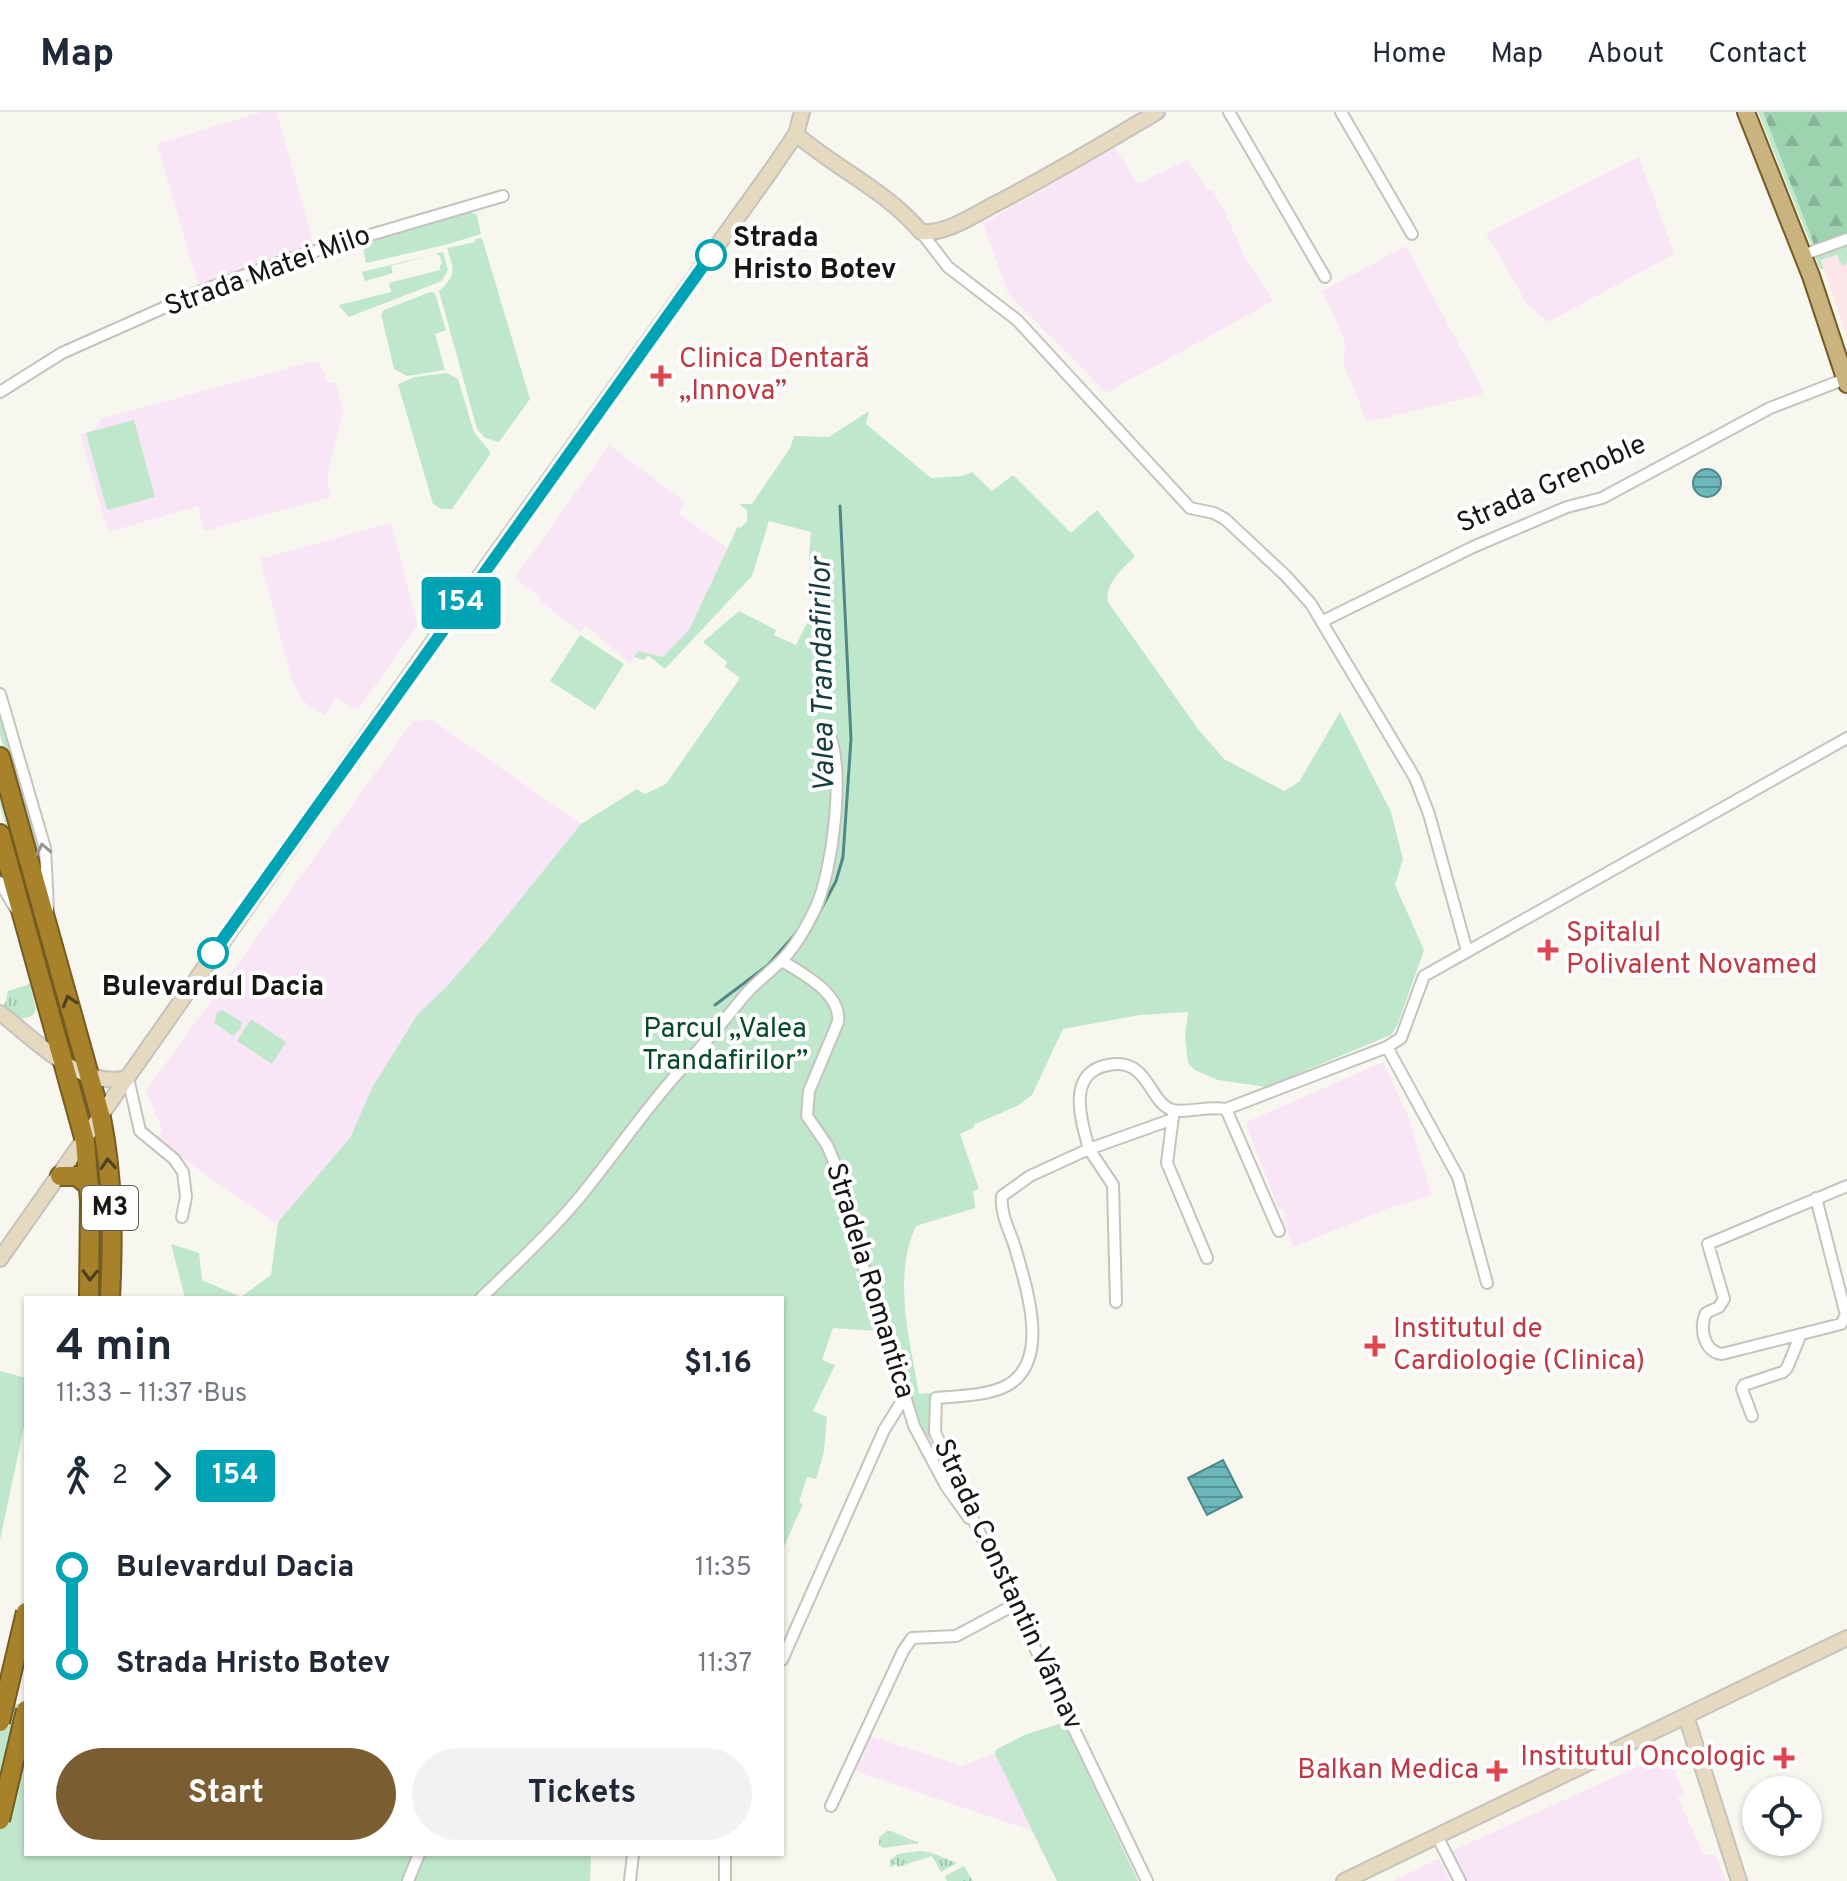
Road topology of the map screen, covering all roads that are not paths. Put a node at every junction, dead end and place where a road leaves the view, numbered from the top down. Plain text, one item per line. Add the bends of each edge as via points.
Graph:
1 (802, 112) edge
2 (1157, 112) edge
3 (1229, 112) edge
4 (1341, 112) edge
5 (1746, 112) edge
6 (796, 134) junction
7 (503, 196) dead end
8 (921, 232) junction
9 (1412, 234) dead end
10 (1847, 239) edge
11 (1803, 255) junction
12 (1325, 277) dead end
13 (1846, 381) edge
14 (0, 392) edge
15 (1323, 621) junction
16 (0, 694) edge
17 (829, 733) dead end
18 (1847, 738) edge
19 (0, 757) edge
20 (0, 834) edge
21 (0, 882) edge
22 (24, 922) junction
23 (48, 927) junction
24 (1467, 951) junction
25 (782, 961) junction
26 (0, 1013) edge
27 (1387, 1047) junction
28 (62, 1060) junction
29 (90, 1076) junction
30 (128, 1078) junction
31 (1226, 1109) junction
32 (1174, 1115) junction
33 (101, 1118) junction
34 (85, 1141) junction
35 (1089, 1149) junction
36 (60, 1176) junction
37 (1847, 1186) edge
38 (90, 1187) junction
39 (1816, 1198) junction
40 (182, 1217) dead end
41 (1279, 1231) dead end
42 (1207, 1258) dead end
43 (0, 1259) edge
44 (1487, 1283) dead end
45 (89, 1296) edge
46 (110, 1296) edge
47 (483, 1296) edge
48 (1116, 1302) dead end
49 (1801, 1334) junction
50 (904, 1398) junction
51 (1752, 1416) dead end
52 (976, 1525) junction
53 (1014, 1605) junction
54 (24, 1620) edge
55 (1847, 1638) edge
56 (784, 1656) edge
57 (24, 1711) edge
58 (1686, 1716) junction
59 (24, 1718) edge
60 (0, 1721) edge
61 (831, 1806) dead end
62 (0, 1820) edge
63 (1437, 1836) junction
64 (418, 1856) edge
65 (633, 1856) edge
66 (725, 1856) edge
67 (408, 1881) edge
68 (630, 1881) edge
69 (725, 1881) edge
70 (1147, 1881) edge
71 (1344, 1881) edge
72 (1460, 1881) edge
73 (1739, 1881) edge

1 - 6 main road
2 - 8 main road via 946,229
3 - 12 street
4 - 9 street
5 - 11 main road, Strada Grenoble
6 - 8 main road via 894,203
6 - 30 main road
7 - 14 street, Strada Matei Milo via 206,289 62,353
8 - 15 street via 948,267 1017,320 1190,508 1225,519 1286,576
10 - 11 street
11 - 13 main road, Strada Grenoble
13 - 15 street, Strada Grenoble via 1770,408 1602,498 1567,507 1473,547
15 - 24 street via 1415,778
23 -> 16 street via 45,848
17 - 25 street via 836,800 826,876 816,907
18 - 24 street
19 - 23 highway, M3
20 - 22 highway, M3
21 - 22 street
22 - 28 highway, M3
29 -> 23 highway, M3
24 - 27 street via 1424,976 1401,1038
25 - 47 street via 745,995 661,1092 567,1212
25 - 50 street, Stradela Romantica via 822,990 838,1010 838,1022 809,1091 807,1116 844,1185
26 - 28 main road
27 - 31 street
27 - 44 street via 1458,1177
28 - 29 main road
28 - 34 highway, M3
29 - 30 main road
29 - 33 highway, M3
30 - 33 main road
30 - 40 street via 140,1131 183,1172
31 - 32 street via 1205,1106
31 - 41 street
32 - 35 street
32 - 35 street via 1133,1068 1098,1067 1085,1078 1079,1097
32 - 42 street via 1167,1163
33 - 34 main road
46 -> 33 highway, M3 via 111,1217
34 - 36 main road
34 - 38 highway, M3
35 - 48 street via 1113,1185
35 - 52 street, Strada Constantin Vârnav via 1030,1176 1002,1196 1032,1318 1033,1342 1021,1372 1003,1388 936,1398 935,1432
36 - 38 highway via 77,1176
36 - 43 main road
37 - 39 street
38 -> 45 highway, M3
39 - 49 street via 1846,1318
39 - 49 street via 1708,1244 1724,1299 1703,1316 1709,1349 1722,1354
49 - 51 street via 1783,1372 1744,1385
50 - 52 street, Stradela Romantica via 946,1486
50 - 56 street
52 - 53 street, Strada Constantin Vârnav
53 - 61 street via 956,1636 912,1638 907,1643
53 - 70 street, Strada Constantin Vârnav
54 - 60 highway, bridge
55 - 58 main road
57 - 60 street
58 - 63 main road
58 - 73 main road
59 - 62 highway, bridge
63 - 71 main road
63 - 72 street
64 - 67 street
65 - 68 street
66 - 69 street

